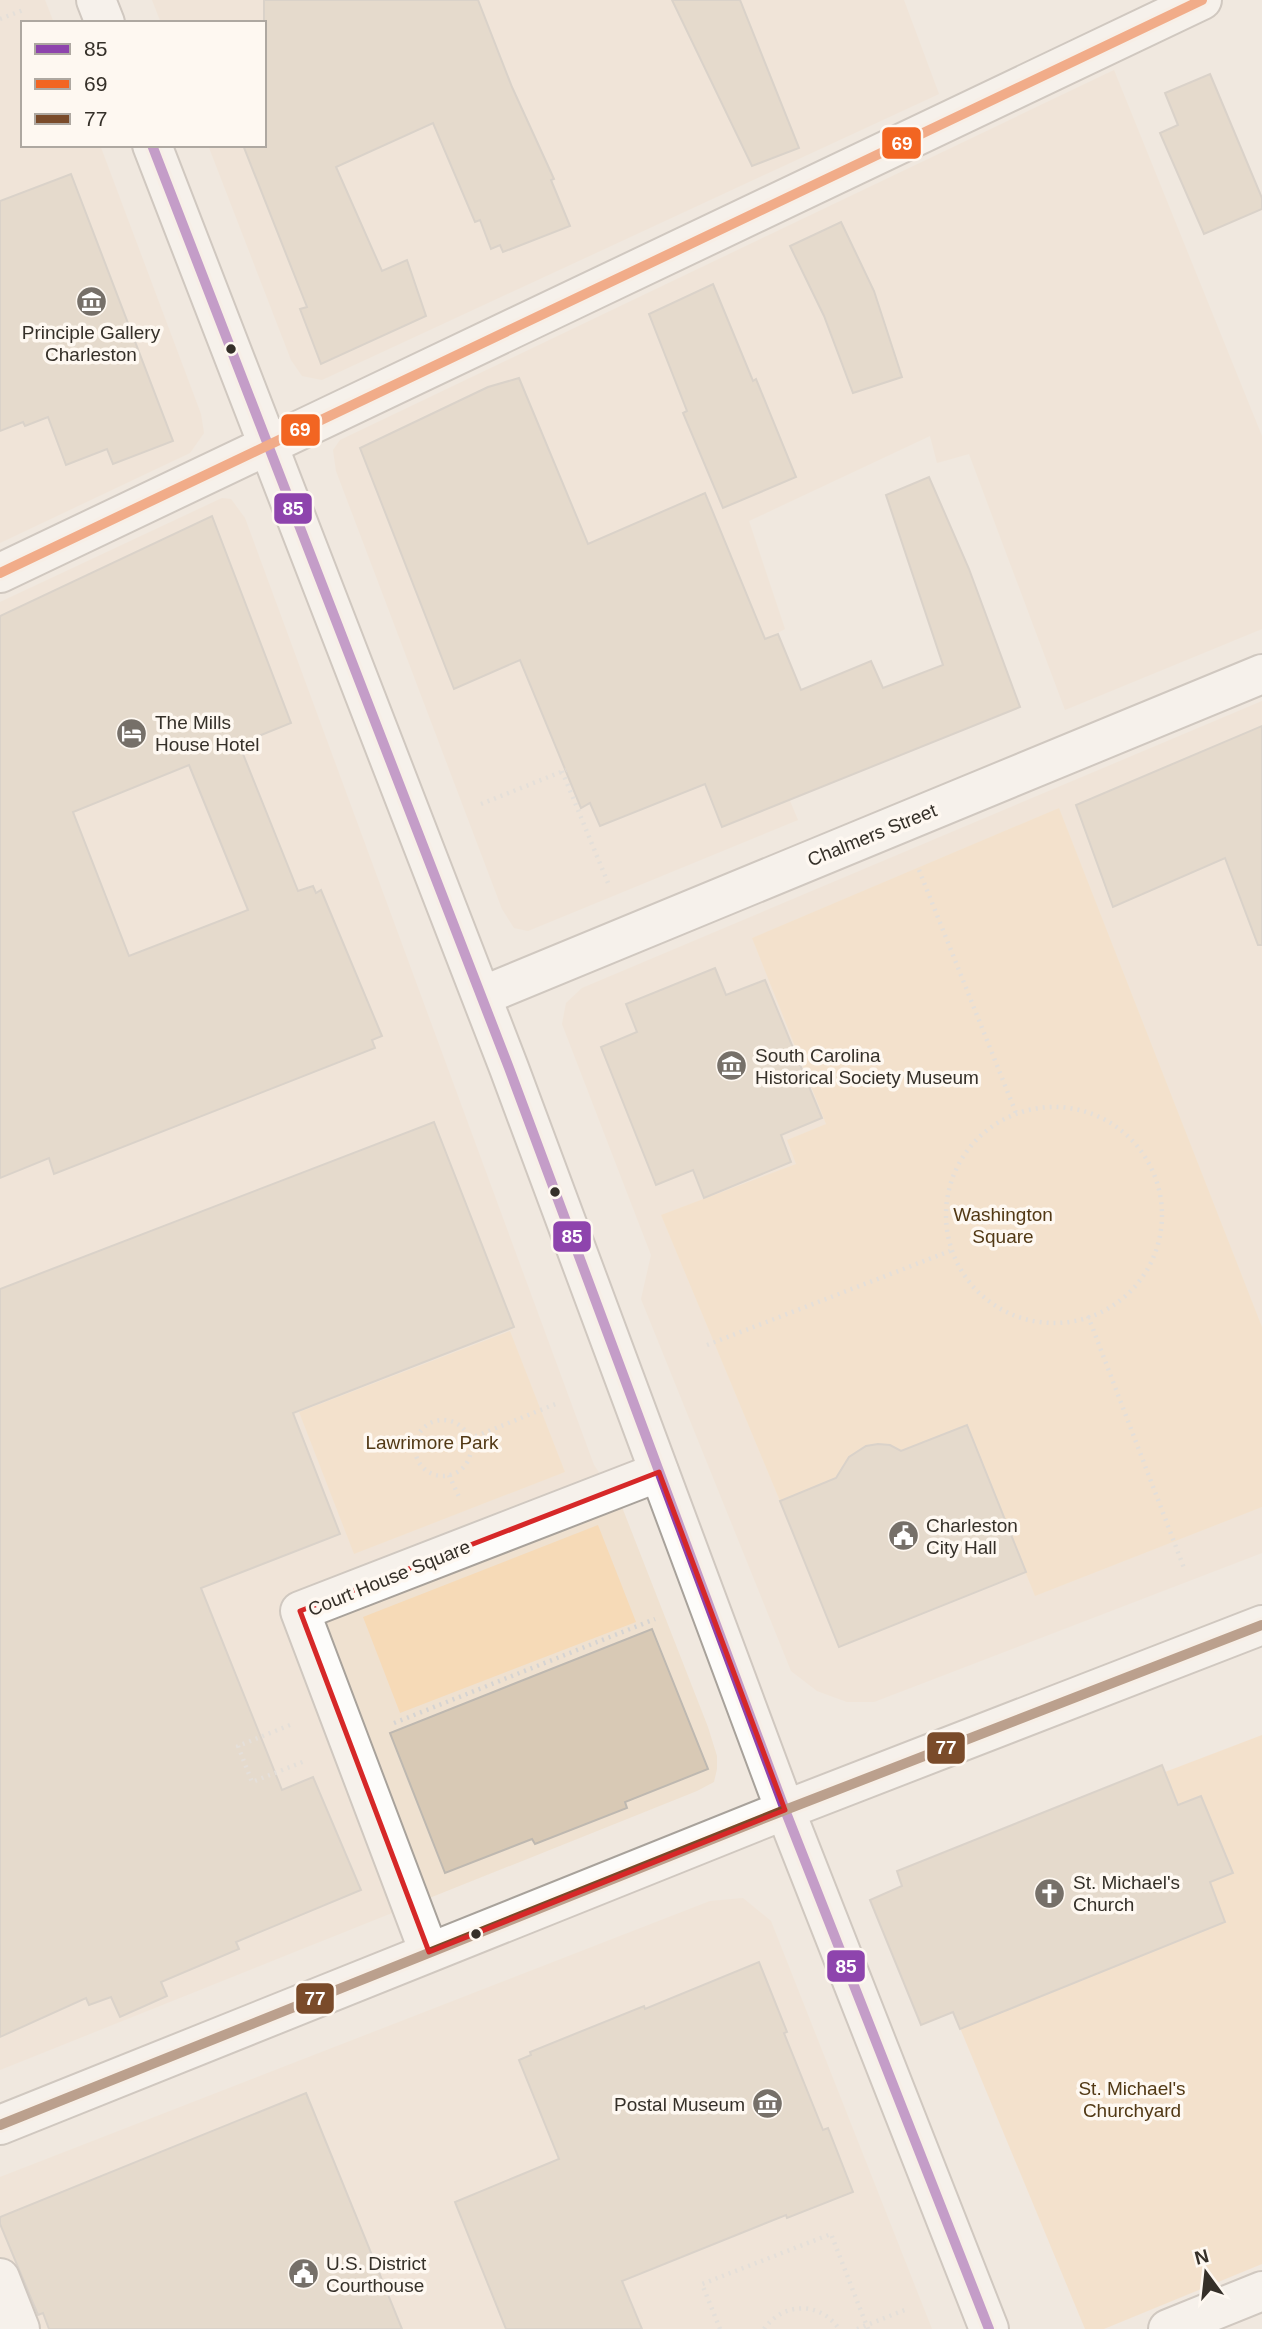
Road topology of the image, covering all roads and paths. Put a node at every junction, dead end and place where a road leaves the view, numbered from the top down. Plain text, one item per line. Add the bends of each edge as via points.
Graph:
1 (96, 0) edge
2 (1202, 0) edge
3 (26, 9) dead end
4 (0, 19) edge
5 (104, 21) edge
6 (153, 147) edge
7 (268, 444) junction
8 (0, 573) edge
9 (1262, 674) edge
10 (481, 804) dead end
11 (917, 865) dead end
12 (608, 883) dead end
13 (482, 996) junction
14 (1016, 1113) junction
15 (950, 1251) junction
16 (1088, 1316) junction
17 (707, 1345) dead end
18 (558, 1403) dead end
19 (469, 1439) junction
20 (659, 1472) junction
21 (1184, 1567) dead end
22 (655, 1619) dead end
23 (1262, 1625) edge
24 (300, 1721) dead end
25 (384, 1728) dead end
26 (314, 1758) dead end
27 (785, 1810) junction
28 (429, 1952) junction
29 (0, 2125) edge
30 (0, 2278) edge
31 (1262, 2291) edge
32 (907, 2309) dead end
33 (867, 2327) edge
34 (20, 2329) edge
35 (720, 2329) edge
36 (764, 2329) edge
37 (839, 2329) edge
38 (857, 2329) edge
39 (989, 2329) edge
40 (1168, 2329) edge

1 - 5 street
2 - 7 street
3 - 4 path
6 - 7 street
7 - 8 street
7 - 13 street
9 - 13 street, Chalmers Street
10 - 12 path via 564,771
11 - 14 path
13 - 20 street
14 - 15 path via 984,1132 960,1160 948,1192 945,1227
14 - 16 path via 1052,1106 1076,1109 1120,1128 1145,1155 1160,1188 1163,1224 1153,1259 1133,1289 1105,1310
15 - 16 path via 975,1290 1003,1311 1037,1322 1072,1322
15 - 17 path
16 - 21 path
18 - 19 path
19 - 19 path via 469,1457 450,1475 432,1474 416,1454 423,1429 439,1420 457,1424
20 - 27 street
20 - 28 street, Court House Square via 300,1611
22 - 25 path
23 - 27 street
24 - 26 path via 238,1746 252,1782
27 - 28 street
27 - 39 street
28 - 29 street
30 - 34 street
31 - 40 street
32 - 33 path
33 - 35 path via 831,2234 702,2284
33 - 38 path
36 - 37 path via 770,2320 796,2307 824,2313

